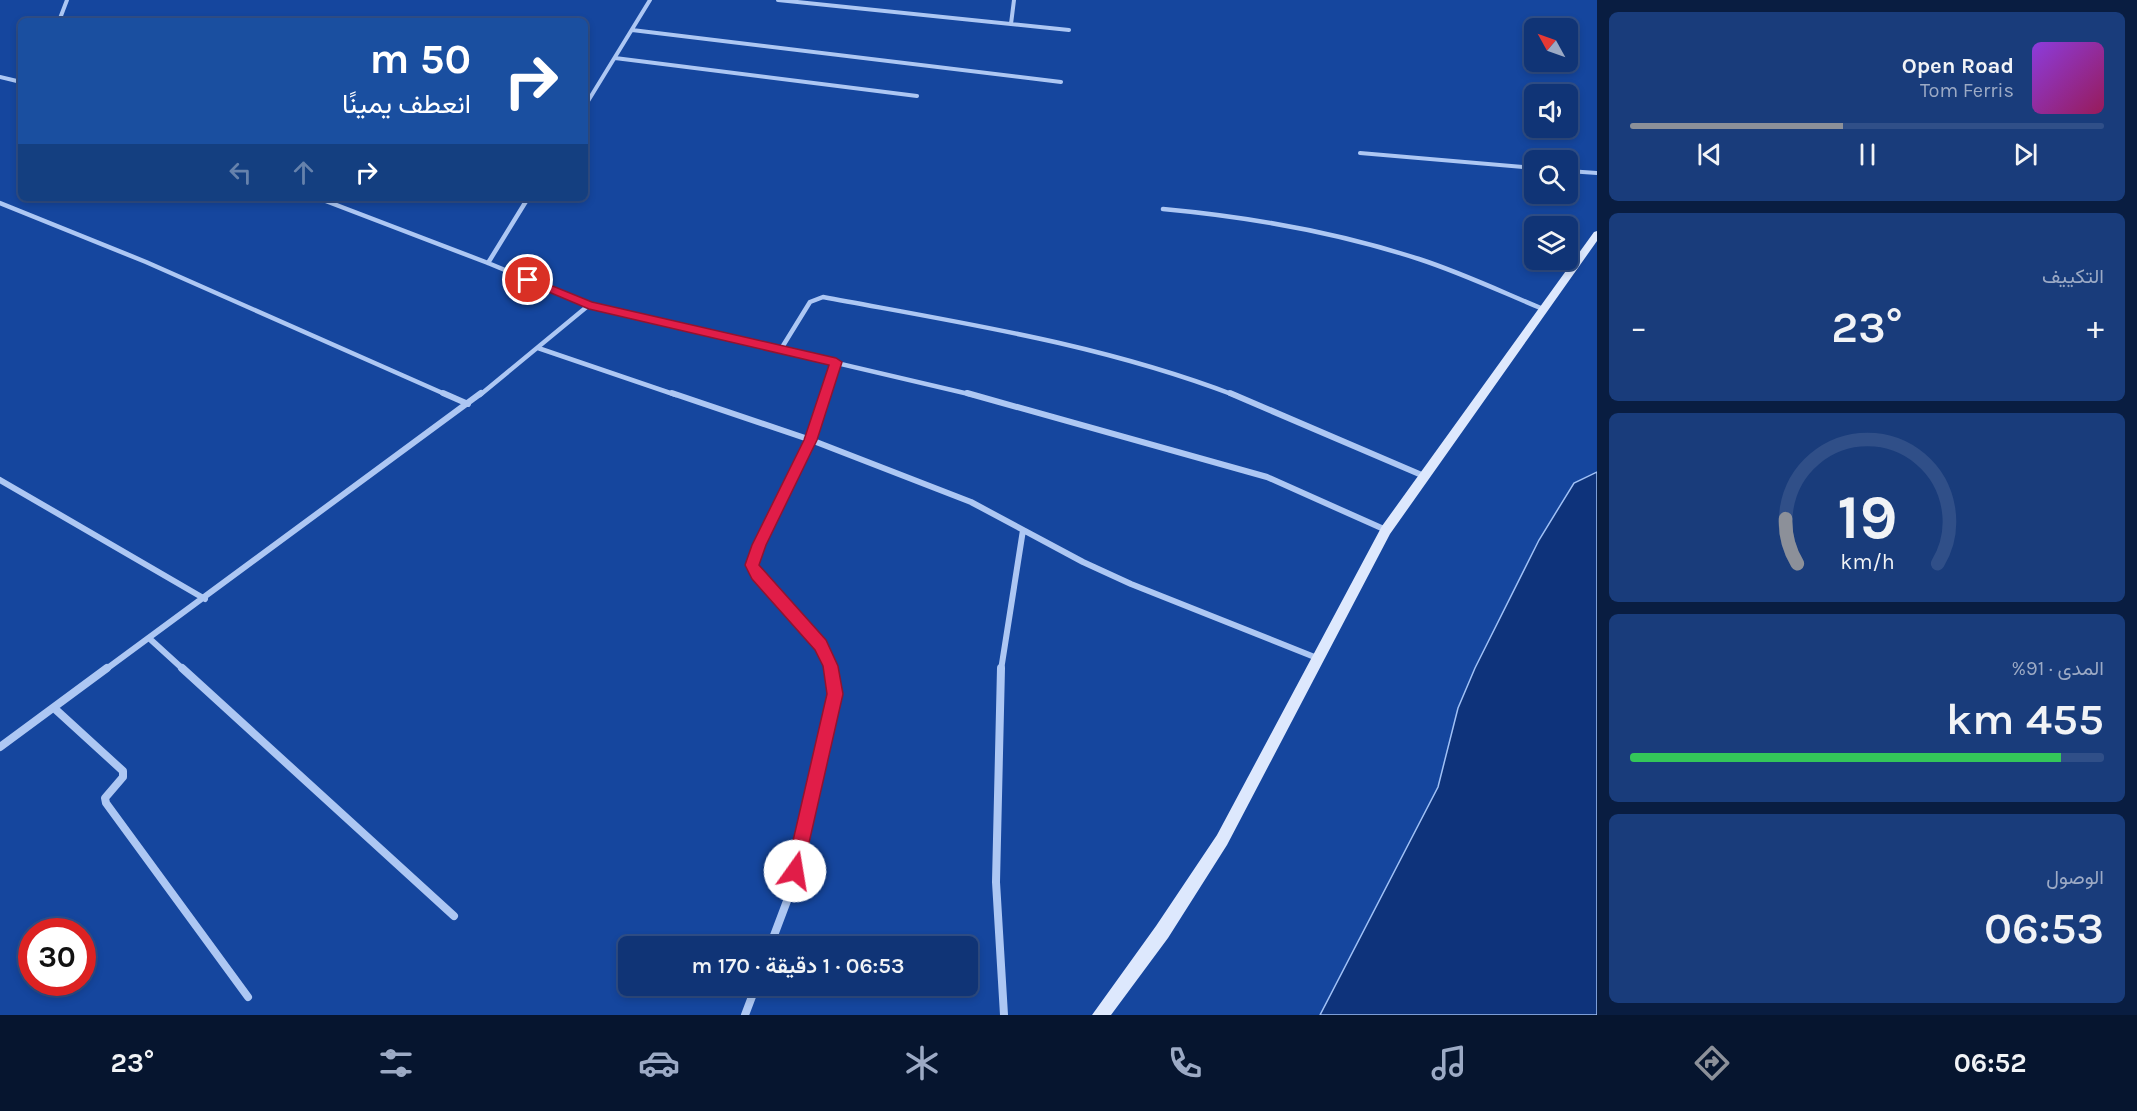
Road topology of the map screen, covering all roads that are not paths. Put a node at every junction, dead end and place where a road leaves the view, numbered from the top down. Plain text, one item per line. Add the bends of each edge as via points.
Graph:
1 (67, 0) edge
2 (650, 0) edge
3 (778, 0) edge
4 (1014, 0) edge
5 (60, 18) edge
6 (1011, 24) junction
7 (632, 30) junction
8 (1069, 30) dead end
9 (615, 58) junction
10 (0, 77) edge
11 (18, 81) edge
12 (1060, 82) dead end
13 (916, 96) dead end
14 (588, 101) edge
15 (1360, 153) dead end
16 (1524, 167) edge
17 (1578, 172) edge
18 (1597, 173) edge
19 (326, 201) edge
20 (526, 201) edge
21 (0, 203) edge
22 (1162, 209) dead end
23 (1597, 234) edge
24 (488, 263) junction
25 (589, 305) junction
26 (1543, 309) junction
27 (538, 348) junction
28 (781, 349) junction
29 (836, 362) junction
30 (468, 404) junction
31 (811, 440) junction
32 (1424, 476) junction
33 (0, 480) edge
34 (1023, 530) junction
35 (1386, 530) junction
36 (205, 599) junction
37 (150, 639) junction
38 (1317, 658) junction
39 (54, 708) junction
40 (0, 747) edge
41 (454, 916) dead end
42 (774, 936) edge
43 (752, 996) edge
44 (248, 997) dead end
45 (745, 1015) edge
46 (1004, 1015) edge
47 (1101, 1015) edge

1 - 5 street
2 - 7 street
3 - 6 street
4 - 6 street
6 - 8 street
7 - 9 street
7 - 12 street
9 - 13 street
9 - 14 street
10 - 11 street
15 - 16 street
17 - 18 street
19 - 24 street
20 - 24 street
21 - 30 street via 146,262
22 - 26 street via 1223,214 1362,243 1452,271
23 - 26 street
24 - 25 street
25 - 27 street
25 - 28 street
26 - 32 street
27 - 30 street
27 - 31 street
28 - 29 street
28 - 32 street via 810,302 823,297 1037,338 1188,377
29 - 31 street
29 - 35 street via 1054,416 1236,467 1298,489
30 - 36 street
31 - 34 street via 971,502
31 - 42 street via 752,565 821,645 831,666 835,694 790,893
32 - 35 street
33 - 36 street
34 - 38 street via 1131,584
34 - 46 street via 1001,668 996,882
35 - 38 street
36 - 37 street
37 - 39 street
37 - 41 street
38 - 47 street via 1222,840
39 - 40 street
39 - 44 street via 123,771 106,802
43 - 45 street

